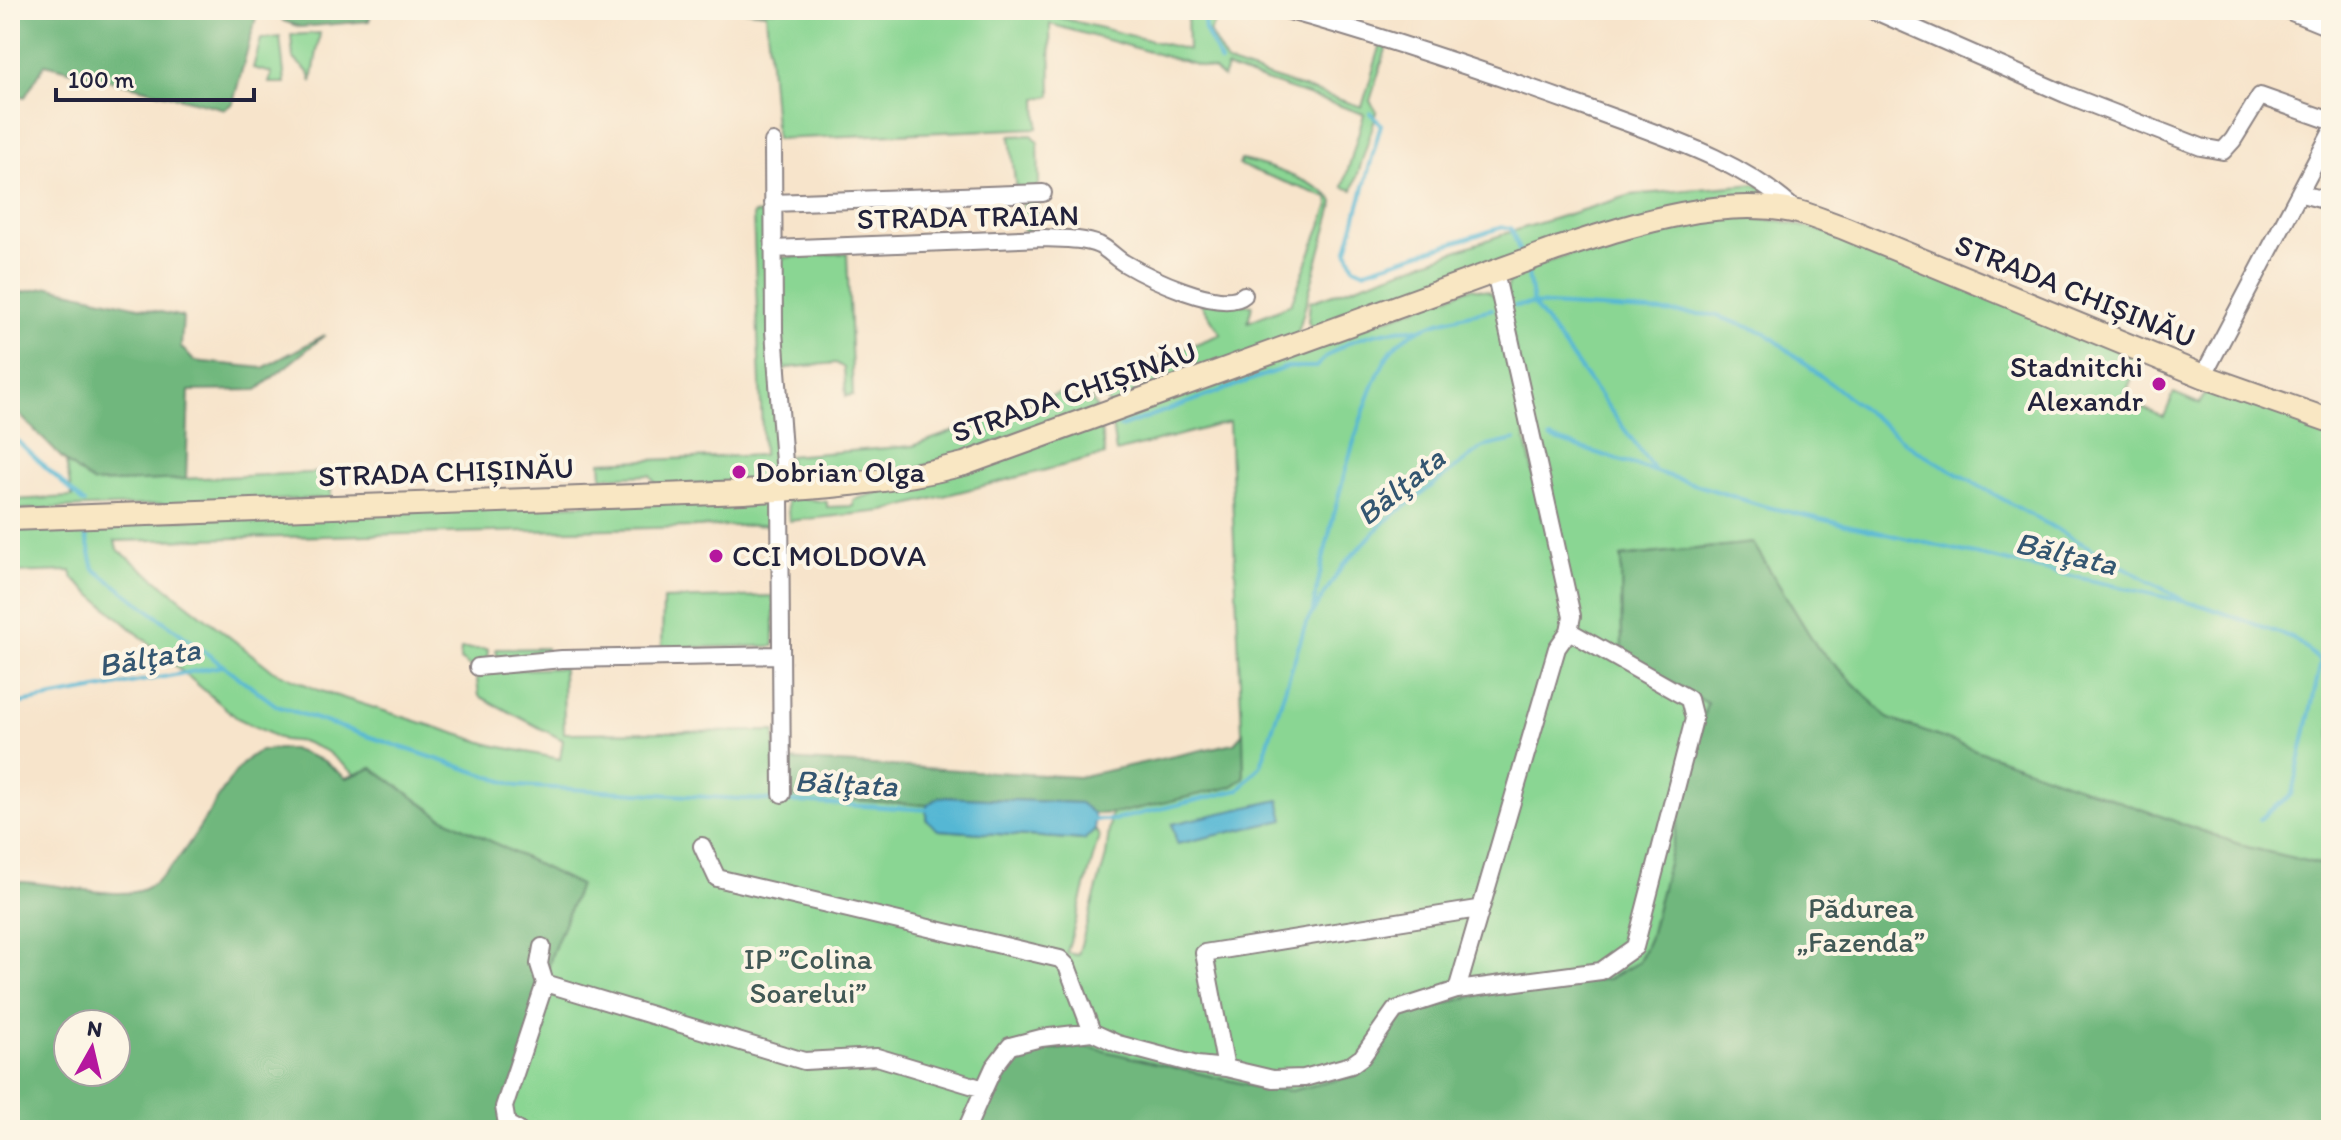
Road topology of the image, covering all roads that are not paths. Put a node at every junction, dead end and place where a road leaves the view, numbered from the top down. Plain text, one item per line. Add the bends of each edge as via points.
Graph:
1 (1286, 10) edge
2 (1873, 10) edge
3 (2287, 10) edge
4 (2331, 28) edge
5 (2331, 121) edge
6 (2331, 133) edge
7 (773, 142) dead end
8 (1043, 193) dead end
9 (2302, 194) junction
10 (2331, 202) edge
11 (773, 203) junction
12 (1798, 213) junction
13 (773, 249) junction
14 (1495, 272) junction
15 (1244, 295) dead end
16 (2203, 376) junction
17 (2331, 421) edge
18 (783, 489) junction
19 (10, 519) edge
20 (1569, 631) junction
21 (781, 655) junction
22 (478, 667) dead end
23 (782, 794) dead end
24 (702, 846) dead end
25 (1478, 909) junction
26 (542, 947) dead end
27 (545, 983) junction
28 (1457, 990) junction
29 (1092, 1032) junction
30 (1226, 1068) junction
31 (984, 1089) junction
32 (518, 1130) edge
33 (966, 1130) edge

1 - 12 street, STRADA CHIȘINĂU via 1388,38 1636,126 1753,177
2 - 5 street via 2201,147 2223,151 2260,96
3 - 4 street
6 - 9 street
7 - 11 street
8 - 11 street, STRADA TRAIAN
9 - 10 street
9 - 16 street
11 - 13 street
12 - 14 street, STRADA CHIȘINĂU via 1767,209 1684,214 1617,230
12 - 16 street, STRADA CHIȘINĂU
13 - 15 street, STRADA TRAIAN via 1044,238 1087,241 1163,283 1217,300
13 - 18 street
14 - 18 street, STRADA CHIȘINĂU via 964,464 865,485
14 - 20 street via 1572,616
16 - 17 street, STRADA CHIȘINĂU
18 - 19 street, STRADA CHIȘINĂU
18 - 21 street
20 - 25 street via 1557,648
20 - 28 street via 1689,699 1694,719 1635,947 1601,971
21 - 22 street via 562,659
21 - 23 street
24 - 29 street via 717,878 1060,959
25 - 28 street
25 - 30 street via 1204,953
26 - 27 street via 539,964
27 - 31 street via 804,1061 877,1057
27 - 32 street via 504,1107 507,1124
28 - 30 street via 1395,1010 1351,1065 1304,1078 1273,1079
29 - 30 street via 1131,1048
29 - 31 street via 1010,1046
31 - 33 street

